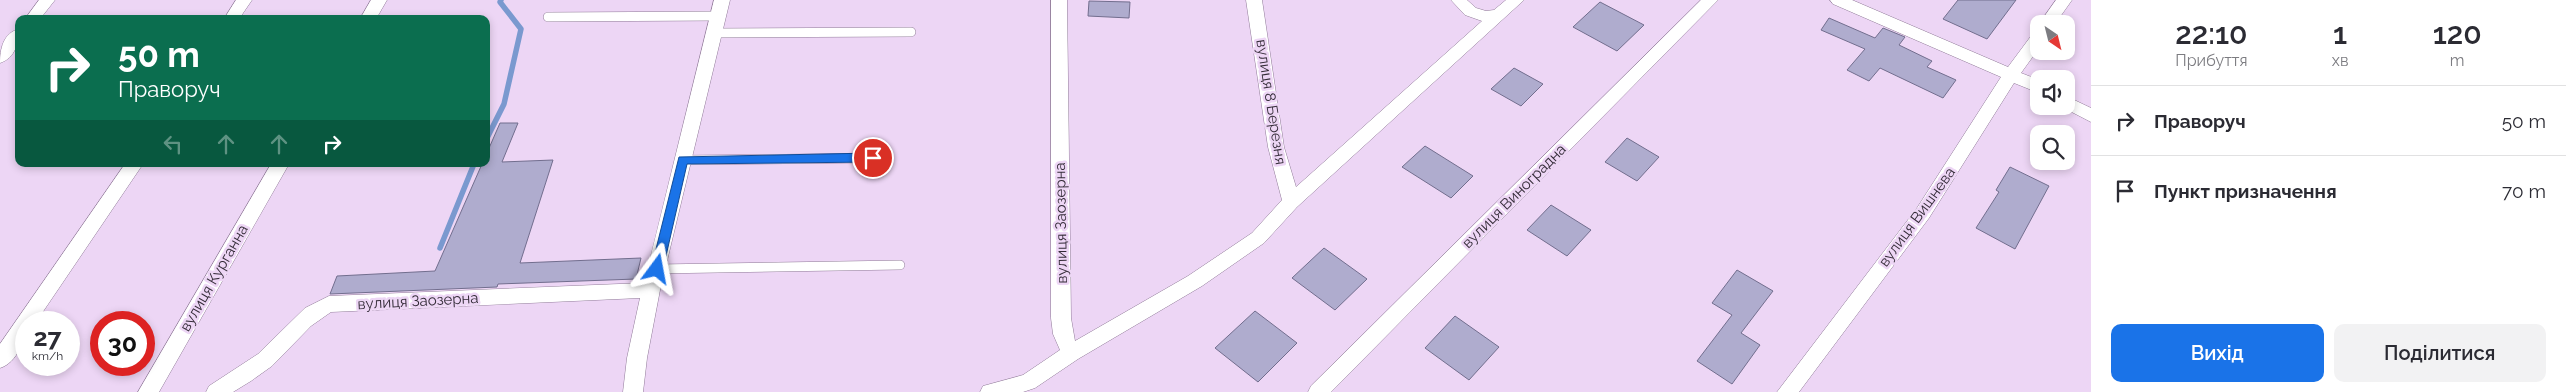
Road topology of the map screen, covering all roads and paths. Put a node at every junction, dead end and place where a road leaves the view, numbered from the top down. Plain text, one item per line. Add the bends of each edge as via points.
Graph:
1 (47, 0) edge
2 (244, 0) edge
3 (379, 0) edge
4 (1059, 0) edge
5 (1254, 0) edge
6 (1459, 0) edge
7 (1516, 0) edge
8 (1710, 0) edge
9 (1838, 0) edge
10 (2064, 0) edge
11 (35, 15) edge
12 (234, 15) edge
13 (370, 15) edge
14 (1498, 15) junction
15 (2053, 15) edge
16 (548, 17) dead end
17 (718, 17) edge
18 (911, 32) dead end
19 (15, 39) edge
20 (2030, 48) edge
21 (0, 57) edge
22 (2011, 74) junction
23 (2030, 83) edge
24 (2075, 107) edge
25 (2091, 116) edge
26 (873, 158) dead end
27 (683, 160) junction
28 (132, 167) edge
29 (278, 167) edge
30 (1291, 202) junction
31 (900, 265) dead end
32 (657, 269) junction
33 (651, 290) junction
34 (1070, 353) junction
35 (0, 360) edge
36 (148, 392) edge
37 (216, 392) edge
38 (633, 392) edge
39 (990, 392) edge
40 (1318, 392) edge
41 (1787, 392) edge

1 - 11 street
2 - 12 street
3 - 13 street
4 - 34 street, вулиця Заозерна via 1061,318
5 - 30 street, вулиця 8 Березня via 1276,147
6 - 14 street via 1462,7 1473,14
7 - 14 street
8 - 40 street, вулиця Виноградна
9 - 22 street
10 - 15 street
14 - 30 street
16 - 17 lane
17 - 18 lane
17 - 27 street
19 - 21 street
20 - 22 street, вулиця Вишнева
22 - 23 street
22 - 41 street, вулиця Вишнева via 1923,213
24 - 25 street
26 - 27 lane
27 - 32 street
28 - 35 street
29 - 36 street, вулиця Курганна
30 - 34 street via 1258,238 1195,281
31 - 32 lane
32 - 33 street
33 - 37 street, вулиця Заозерна via 330,304 301,322 272,355
33 - 38 street
34 - 39 street via 1028,382

